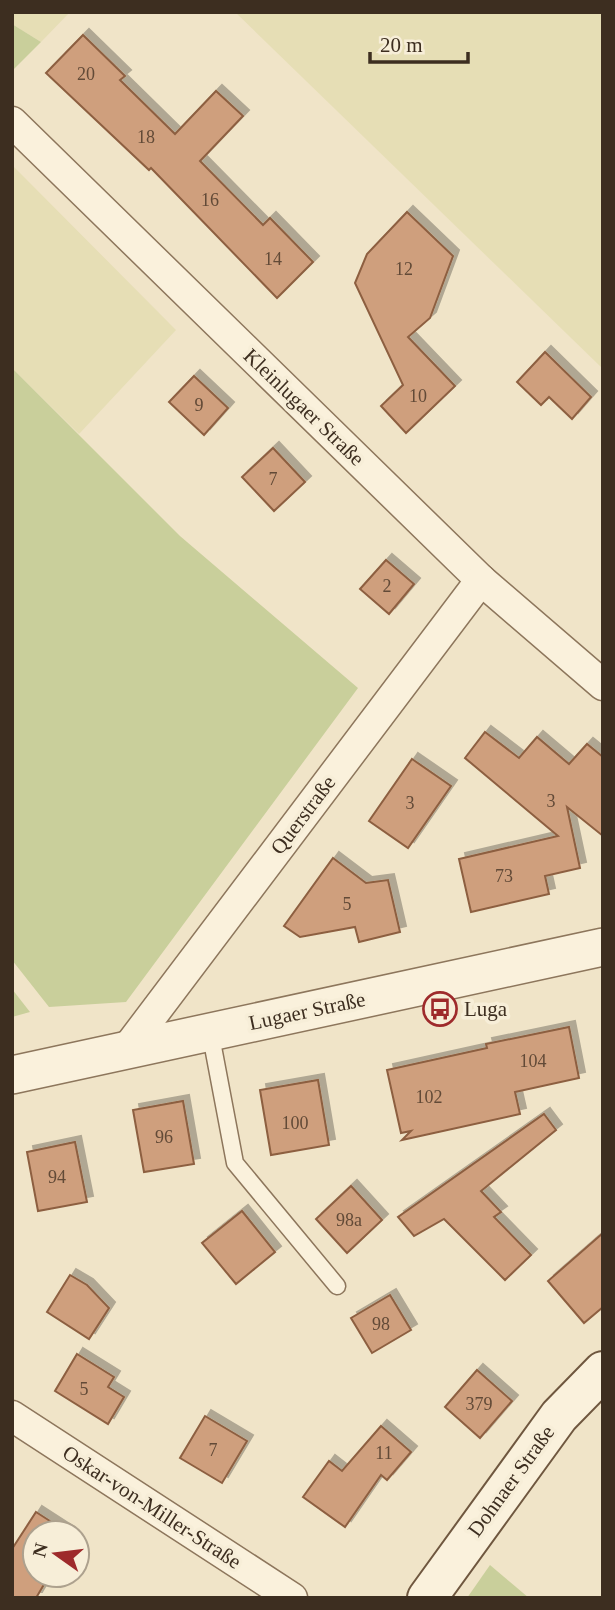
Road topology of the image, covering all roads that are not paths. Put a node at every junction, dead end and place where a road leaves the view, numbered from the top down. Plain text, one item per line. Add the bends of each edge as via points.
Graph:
1 (12, 122) edge
2 (481, 580) junction
3 (603, 685) edge
4 (603, 947) edge
5 (210, 1031) junction
6 (126, 1049) junction
7 (12, 1075) edge
8 (337, 1286) dead end
9 (603, 1371) edge
10 (12, 1416) edge
11 (292, 1598) edge
12 (427, 1598) edge

1 - 2 street, Kleinlugaer Straße
2 - 3 street, Kleinlugaer Straße
2 - 6 street, Querstraße
4 - 5 street, Lugaer Straße
5 - 6 street, Lugaer Straße
5 - 8 lane via 235,1163
6 - 7 street, Lugaer Straße
9 - 12 main road, Dohnaer Straße via 559,1416
10 - 11 street, Oskar-von-Miller-Straße

